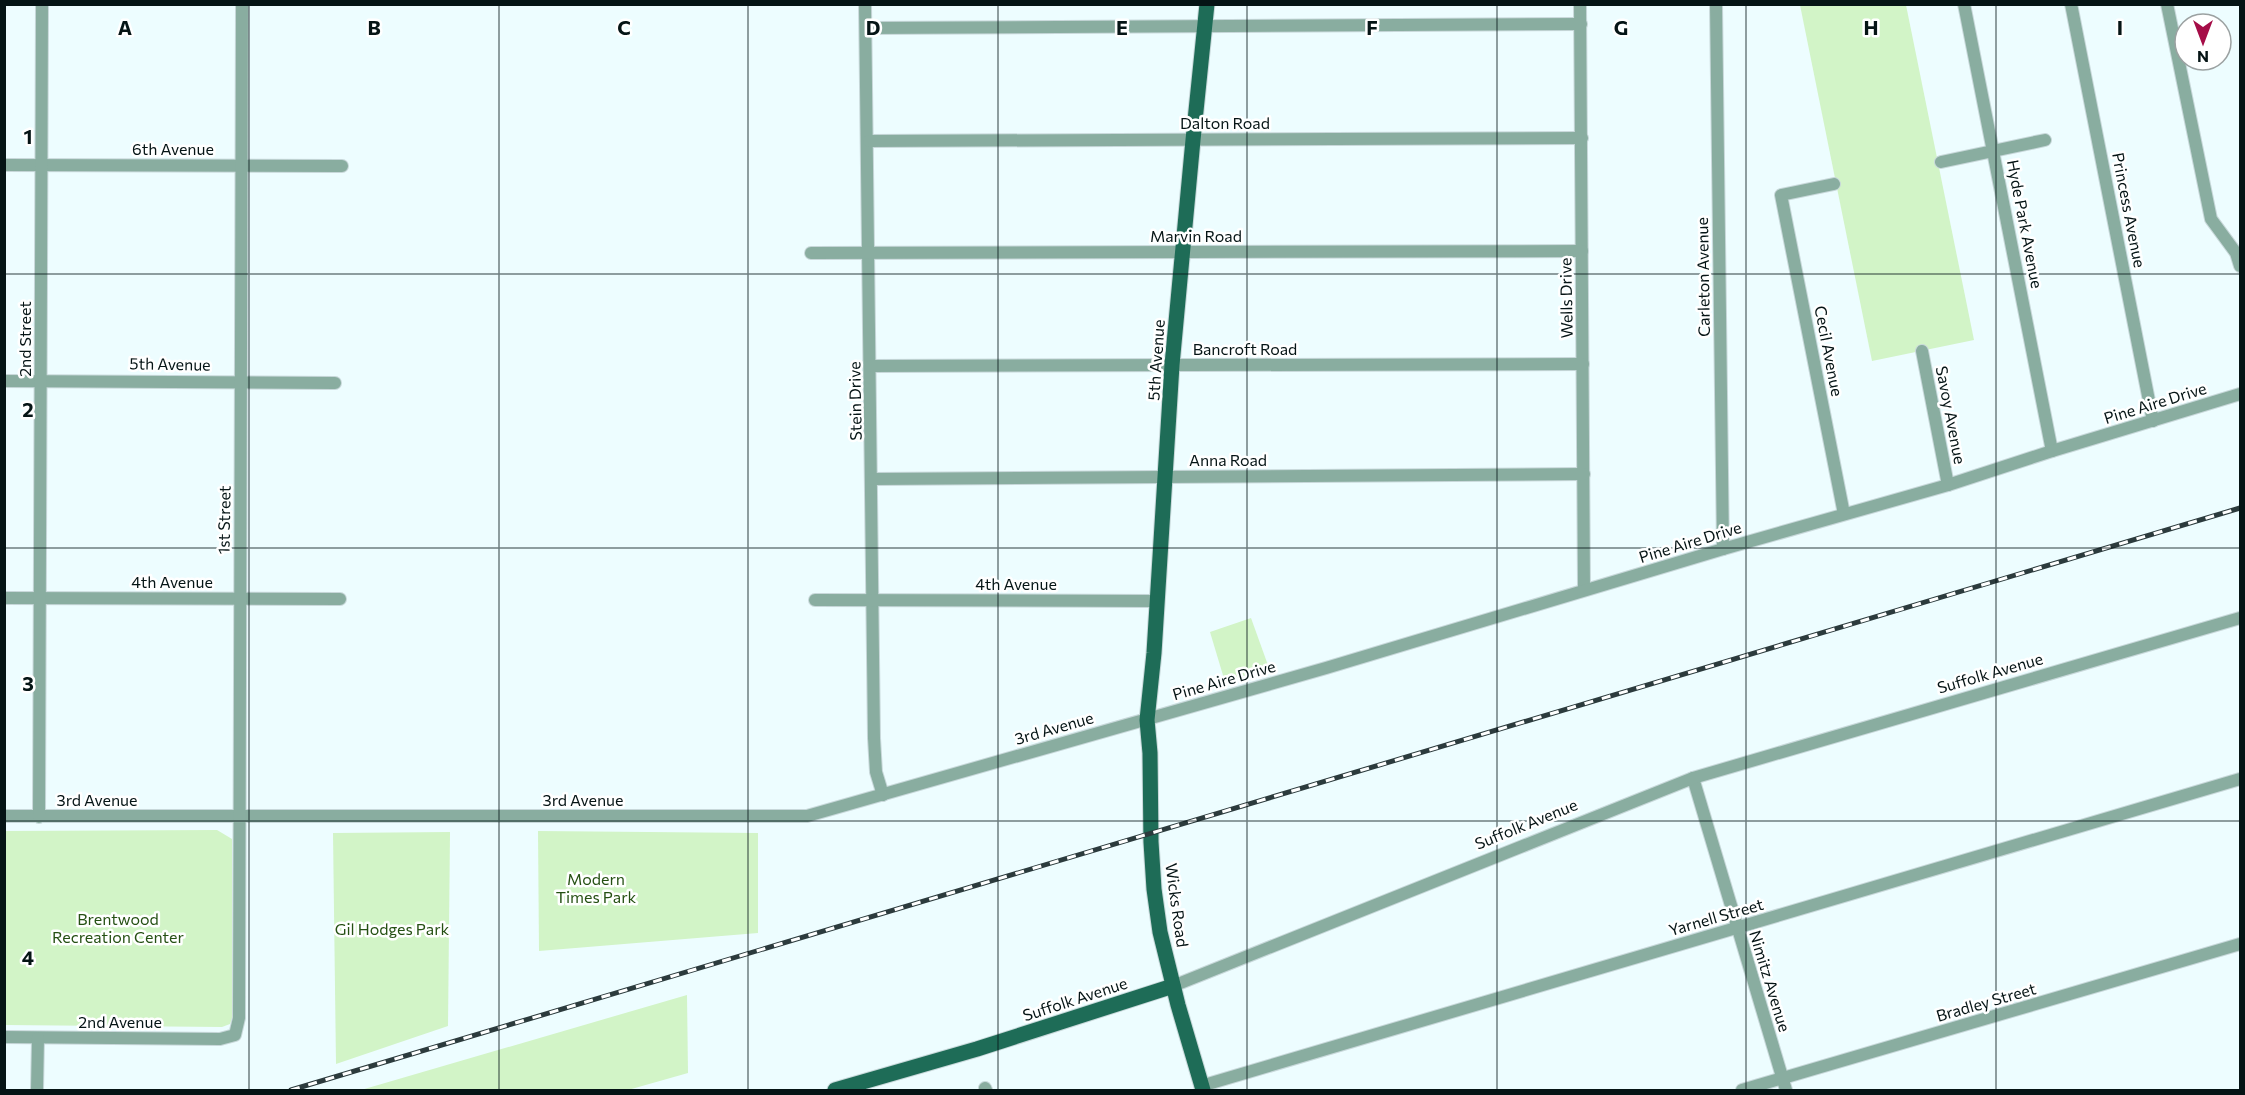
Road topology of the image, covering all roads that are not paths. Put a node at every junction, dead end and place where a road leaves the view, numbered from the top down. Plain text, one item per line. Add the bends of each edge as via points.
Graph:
1 (42, 4) edge
2 (242, 4) edge
3 (865, 4) edge
4 (1208, 4) edge
5 (1580, 4) edge
6 (1716, 4) edge
7 (1964, 4) edge
8 (2071, 4) edge
9 (2167, 4) edge
10 (1581, 24) junction
11 (1205, 27) junction
12 (866, 28) junction
13 (1581, 138) junction
14 (1193, 140) junction
15 (2045, 140) dead end
16 (868, 141) junction
17 (1993, 151) junction
18 (1941, 162) dead end
19 (4, 165) edge
20 (41, 165) junction
21 (240, 166) junction
22 (342, 166) dead end
23 (1834, 184) dead end
24 (1582, 251) junction
25 (811, 253) dead end
26 (869, 253) junction
27 (1183, 253) junction
28 (2241, 266) edge
29 (1922, 351) dead end
30 (1583, 364) junction
31 (1172, 365) junction
32 (871, 366) junction
33 (4, 381) edge
34 (41, 381) junction
35 (241, 382) junction
36 (334, 382) dead end
37 (2241, 394) edge
38 (2153, 421) junction
39 (2052, 451) junction
40 (1584, 474) junction
41 (1166, 477) junction
42 (873, 479) junction
43 (1948, 485) junction
44 (1844, 514) junction
45 (1723, 549) junction
46 (1584, 590) junction
47 (4, 598) edge
48 (40, 598) junction
49 (240, 599) junction
50 (339, 599) dead end
51 (815, 600) dead end
52 (874, 600) junction
53 (1157, 602) junction
54 (2239, 618) edge
55 (2241, 631) edge
56 (1148, 720) junction
57 (1693, 778) junction
58 (2241, 779) edge
59 (883, 795) junction
60 (4, 816) edge
61 (240, 816) junction
62 (39, 817) junction
63 (1737, 927) junction
64 (2241, 944) edge
65 (1173, 986) junction
66 (235, 1035) joint
67 (4, 1037) edge
68 (38, 1038) junction
69 (1784, 1084) edge
70 (865, 1086) edge
71 (1202, 1088) edge
72 (36, 1090) edge
73 (835, 1090) edge
74 (1742, 1090) edge

1 - 20 street, 2nd Street
2 - 21 street, 1st Street
3 - 12 street, Stein Drive
4 - 11 main road, 5th Avenue
5 - 10 street, Wells Drive
6 - 45 street, Carleton Avenue
7 - 17 street, Hyde Park Avenue
8 - 38 street, Princess Avenue
9 - 28 street via 2211,219
10 - 11 street
10 - 13 street, Wells Drive
11 - 12 street
11 - 14 main road, 5th Avenue
12 - 16 street, Stein Drive
13 - 14 street, Dalton Road
13 - 24 street, Wells Drive
14 - 16 street, Dalton Road
14 - 27 main road, 5th Avenue
15 - 17 street
16 - 26 street, Stein Drive
17 - 18 street
17 - 39 street, Hyde Park Avenue
19 - 20 street, 6th Avenue
20 - 21 street, 6th Avenue
20 - 34 street, 2nd Street
21 - 22 street, 6th Avenue
21 - 35 street, 1st Street
23 - 44 street, Cecil Avenue via 1781,195
24 - 27 street, Marvin Road
24 - 30 street, Wells Drive
25 - 26 street, Marvin Road
26 - 27 street, Marvin Road
26 - 32 street, Stein Drive
27 - 31 main road, 5th Avenue
29 - 43 street, Savoy Avenue
30 - 31 street, Bancroft Road
30 - 40 street, Wells Drive
31 - 32 street, Bancroft Road
31 - 41 main road, 5th Avenue
32 - 42 street, Stein Drive
33 - 34 street, 5th Avenue
34 - 35 street, 5th Avenue
34 - 48 street, 2nd Street
35 - 36 street, 5th Avenue
35 - 49 street, 1st Street
37 - 38 street, Pine Aire Drive
38 - 39 street, Pine Aire Drive
39 - 43 street, Pine Aire Drive
40 - 41 street, Anna Road
40 - 46 street, Wells Drive
41 - 42 street, Anna Road
41 - 53 main road, 5th Avenue
42 - 52 street, Stein Drive
43 - 44 street, Pine Aire Drive
44 - 45 street, Pine Aire Drive
45 - 46 street, Pine Aire Drive
46 - 56 street, Pine Aire Drive
47 - 48 street, 4th Avenue
48 - 49 street, 4th Avenue
48 - 62 street, 2nd Street
49 - 50 street, 4th Avenue
49 - 61 street, 1st Street
51 - 52 street, 4th Avenue
52 - 53 street, 4th Avenue
52 - 59 street, Stein Drive via 874,738 876,772
53 - 56 main road, 5th Avenue
54 - 55 street
54 - 57 street, Suffolk Avenue
56 - 59 street, 3rd Avenue
56 - 65 main road, Wicks Road via 1154,889
57 - 63 street, Nimitz Avenue
57 - 65 street, Suffolk Avenue
58 - 63 street, Yarnell Street
59 - 61 street, 3rd Avenue via 807,816
60 - 62 street, 3rd Avenue
61 - 62 street, 3rd Avenue
61 - 66 street, 1st Street via 239,1018
63 - 69 street, Nimitz Avenue
63 - 71 street, Yarnell Street
64 - 69 street, Bradley Street
65 - 70 main road, Suffolk Avenue
65 - 71 main road, Wicks Road
66 - 68 street, 2nd Avenue via 220,1039
67 - 68 street, 2nd Avenue
68 - 72 street
69 - 74 street, Bradley Street
70 - 73 main road, Suffolk Avenue

